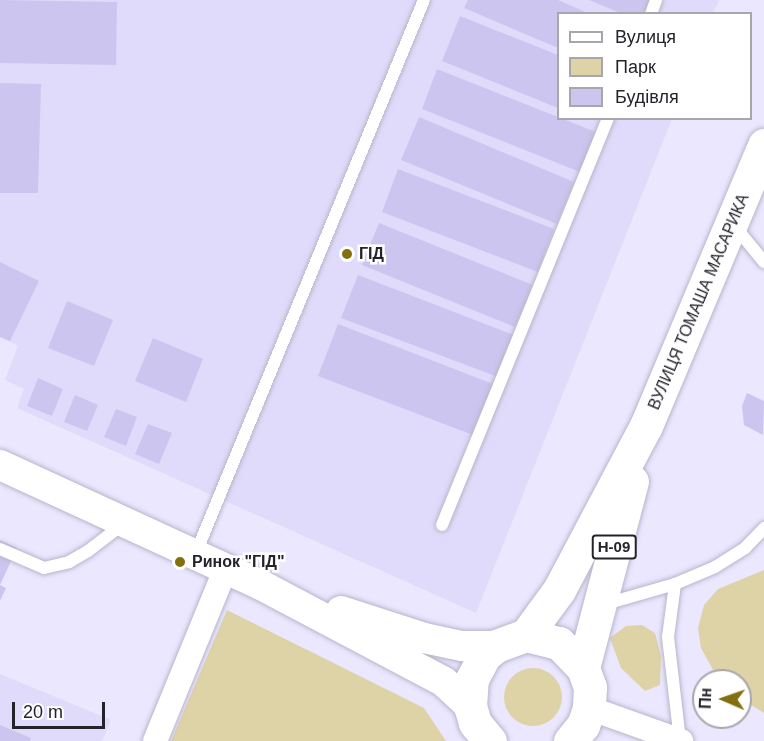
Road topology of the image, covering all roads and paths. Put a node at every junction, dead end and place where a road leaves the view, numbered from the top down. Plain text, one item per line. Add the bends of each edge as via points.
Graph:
1 (424, 0) edge
2 (607, 120) edge
3 (764, 145) edge
4 (733, 224) junction
5 (764, 262) edge
6 (646, 426) junction
7 (0, 465) edge
8 (123, 524) junction
9 (442, 525) dead end
10 (764, 528) edge
11 (0, 549) edge
12 (195, 556) junction
13 (225, 570) junction
14 (675, 584) junction
15 (261, 585) junction
16 (598, 607) junction
17 (526, 635) junction
18 (496, 646) junction
19 (583, 668) junction
20 (589, 708) junction
21 (478, 728) edge
22 (155, 741) edge
23 (570, 741) edge
24 (681, 741) edge

1 - 12 lane
2 - 9 lane
3 - 4 main road, ВУЛИЦЯ ТОМАША МАСАРИКА / Н-09
4 - 5 lane
4 - 6 main road, ВУЛИЦЯ ТОМАША МАСАРИКА / Н-09
6 - 16 main road, ВУЛИЦЯ ТОМАША МАСАРИКА / Н-09
6 - 17 main road, ВУЛИЦЯ ТОМАША МАСАРИКА / Н-09 via 559,590
7 - 8 street
8 - 11 lane via 88,552 44,568
8 - 12 street
10 - 14 lane via 745,548
12 - 13 street
13 - 15 street
13 - 22 street
14 - 16 lane
14 - 24 lane via 668,637
15 - 18 street via 424,638 462,646
15 - 21 street via 444,682
16 - 19 main road, ВУЛИЦЯ ТОМАША МАСАРИКА / Н-09
17 - 18 main road
17 - 19 main road via 559,643
18 - 21 main road via 481,661 472,679
19 - 20 main road, Н-09 via 590,687
20 - 23 main road via 584,725
20 - 24 street

